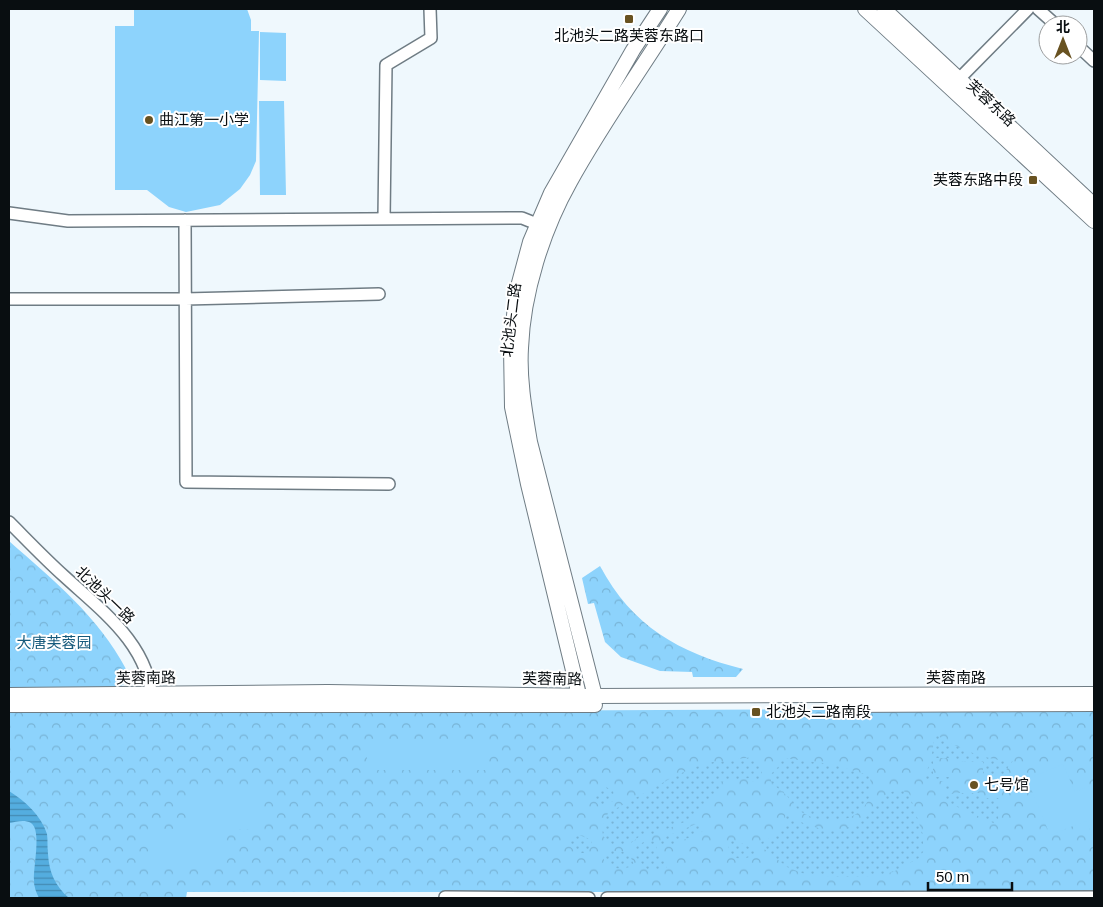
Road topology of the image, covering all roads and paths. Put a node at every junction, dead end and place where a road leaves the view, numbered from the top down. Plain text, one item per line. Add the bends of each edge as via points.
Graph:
1 (430, 9) edge
2 (660, 9) edge
3 (679, 9) edge
4 (865, 9) edge
5 (884, 9) edge
6 (1028, 9) edge
7 (958, 80) junction
8 (1094, 205) edge
9 (9, 213) edge
10 (384, 218) junction
11 (185, 220) junction
12 (1094, 221) edge
13 (536, 224) junction
14 (379, 294) dead end
15 (9, 299) edge
16 (185, 299) junction
17 (389, 484) dead end
18 (9, 522) edge
19 (1094, 694) edge
20 (9, 695) edge
21 (579, 695) junction
22 (595, 696) junction
23 (152, 700) junction
24 (1094, 704) edge
25 (9, 705) edge
26 (446, 897) edge
27 (1094, 897) edge
28 (589, 898) edge
29 (607, 898) edge

1 - 10 street via 431,38 386,65
2 - 13 main road, 北池头二路 via 633,50
3 - 22 main road, 北池头二路 via 569,183 541,250 524,316 520,349 524,411
4 - 12 main road, 芙蓉东路
5 - 7 main road, 芙蓉东路
6 - 7 street
7 - 8 main road, 芙蓉东路
9 - 11 street via 68,221
10 - 11 street
10 - 13 street via 522,218
11 - 16 street
13 - 21 main road, 北池头二路 via 516,294 511,348 512,407
14 - 16 street
15 - 16 street
16 - 17 street via 186,482
18 - 23 street, 北池头一路 via 110,617 134,646 150,679
19 - 22 main road, 芙蓉南路
20 - 23 main road, 芙蓉南路
21 - 22 main road, 芙蓉南路
21 - 23 main road, 芙蓉南路 via 328,692
23 - 24 main road, 芙蓉南路
23 - 25 main road, 芙蓉南路
26 - 28 street
27 - 29 street

